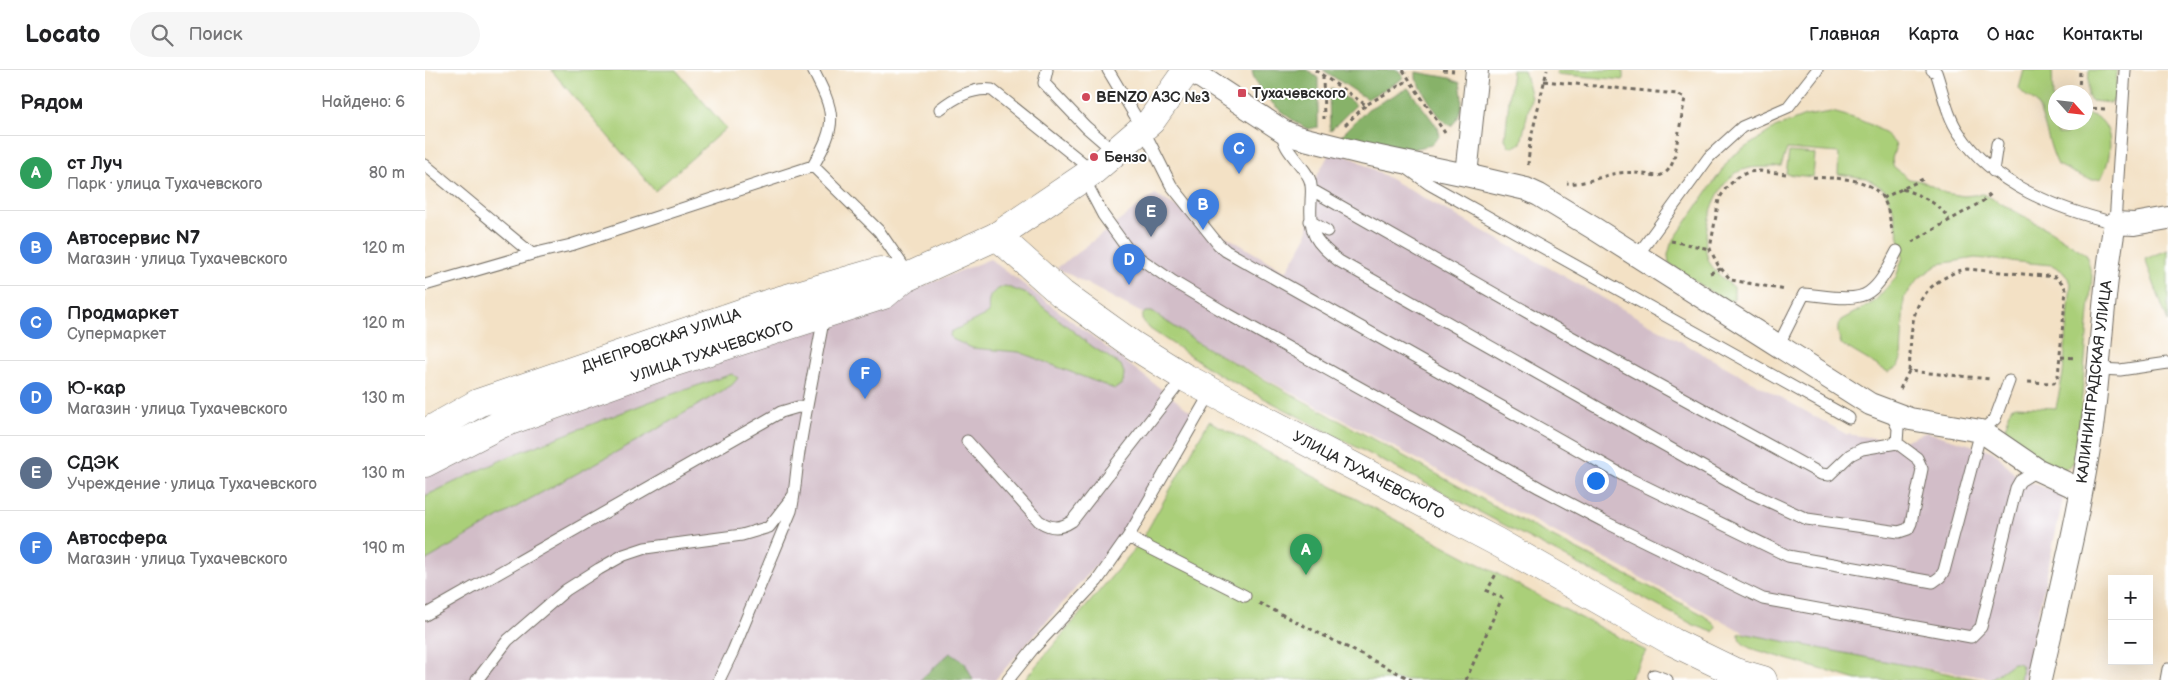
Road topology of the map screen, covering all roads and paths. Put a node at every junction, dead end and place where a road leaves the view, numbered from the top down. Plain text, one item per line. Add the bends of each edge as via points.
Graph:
1 (813, 70) edge
2 (1047, 70) edge
3 (1108, 70) edge
4 (1189, 70) edge
5 (1315, 70) edge
6 (1403, 70) edge
7 (1477, 70) edge
8 (1547, 70) edge
9 (1817, 70) edge
10 (2080, 70) edge
11 (2125, 70) edge
12 (1937, 71) edge
13 (1323, 76) junction
14 (1409, 80) junction
15 (1544, 81) junction
16 (2079, 85) edge
17 (940, 109) dead end
18 (1143, 129) junction
19 (1283, 130) junction
20 (1329, 144) junction
21 (1997, 144) dead end
22 (1115, 152) junction
23 (1391, 159) junction
24 (425, 165) edge
25 (813, 166) junction
26 (1467, 167) junction
27 (1528, 168) dead end
28 (1993, 171) junction
29 (1088, 174) junction
30 (1786, 174) dead end
31 (1813, 177) dead end
32 (2008, 179) junction
33 (1923, 180) dead end
34 (1562, 182) dead end
35 (1901, 189) junction
36 (1312, 190) junction
37 (1883, 198) junction
38 (2168, 218) edge
39 (1949, 219) junction
40 (1310, 221) junction
41 (2115, 224) junction
42 (1327, 231) dead end
43 (997, 236) junction
44 (1674, 242) dead end
45 (1710, 249) junction
46 (1897, 250) junction
47 (532, 254) junction
48 (1637, 256) junction
49 (907, 278) junction
50 (425, 285) edge
51 (1804, 294) junction
52 (821, 301) junction
53 (1779, 346) junction
54 (2168, 363) edge
55 (2098, 369) junction
56 (1909, 371) junction
57 (1184, 377) junction
58 (2009, 381) junction
59 (1211, 392) junction
60 (806, 408) junction
61 (1890, 413) junction
62 (1849, 418) dead end
63 (1981, 430) junction
64 (425, 433) edge
65 (967, 441) dead end
66 (1897, 443) junction
67 (425, 463) edge
68 (2038, 470) junction
69 (2081, 490) junction
70 (795, 493) junction
71 (1128, 537) junction
72 (1493, 567) dead end
73 (1245, 596) joint
74 (425, 615) edge
75 (2168, 669) edge
76 (1654, 675) dead end
77 (477, 680) edge
78 (719, 680) edge
79 (1008, 680) edge
80 (1412, 680) edge
81 (1467, 680) edge
82 (1667, 680) edge
83 (1763, 680) edge
84 (2040, 680) edge
85 (2166, 680) edge

1 - 25 lane via 829,101 831,119 825,145
2 - 22 lane via 1044,83
3 - 18 lane
4 - 18 main road, УЛИЦА ТУХАЧЕВСКОГО
4 - 19 street
5 - 13 path
6 - 14 path
7 - 26 street
8 - 15 path
9 - 48 lane via 1788,107 1742,127 1709,157
10 - 16 path
11 - 41 lane
12 - 28 lane via 1958,132
13 - 14 path via 1366,105
13 - 20 path via 1324,127
14 - 26 path
15 - 27 path via 1530,142
15 - 34 path via 1677,94 1685,98 1674,159 1663,175 1627,172 1570,184
17 - 29 lane via 955,98 983,88 992,90
18 - 22 main road, УЛИЦА ТУХАЧЕВСКОГО
18 - 63 lane via 1171,185 1226,251 1629,478 1788,556 1933,582 1944,571
19 - 20 street via 1297,137
19 - 36 lane via 1284,141 1309,179
20 - 23 street
21 - 28 lane
22 - 29 main road, УЛИЦА ТУХАЧЕВСКОГО
23 - 26 street
23 - 62 lane via 1429,184
24 - 47 lane
25 - 47 lane via 571,245
25 - 49 lane via 879,231
26 - 48 street via 1539,195
28 - 32 lane
29 - 43 main road, УЛИЦА ТУХАЧЕВСКОГО
29 - 68 lane via 1103,215 1129,251 1182,286 1540,488 1763,599 1971,637 1981,627 2016,488 2020,481
30 - 45 path via 1748,172 1726,188 1719,199
31 - 37 path via 1863,182
32 - 39 path via 1983,201
32 - 41 lane via 2050,202
33 - 35 path
35 - 37 path
35 - 39 path via 1927,198
36 - 40 lane
36 - 66 lane via 1821,474 1835,472 1850,455 1862,449
37 - 46 path
38 - 41 street
39 - 46 path
40 - 42 lane
40 - 66 lane via 1320,246 1339,261 1742,489 1807,518 1899,532 1907,529 1922,469 1917,458
41 - 55 street, КАЛИНИНГРАДСКАЯ УЛИЦА
43 - 49 main road, УЛИЦА ТУХАЧЕВСКОГО
43 - 57 main road, УЛИЦА ТУХАЧЕВСКОГО via 1062,294 1133,346
44 - 45 path
45 - 51 path via 1731,280
46 - 51 lane via 1876,286 1867,294 1845,298
47 - 50 lane
48 - 53 street
49 - 52 main road, УЛИЦА ТУХАЧЕВСКОГО via 884,295
51 - 53 lane
52 - 60 lane
52 - 64 main road, ДНЕПРОВСКАЯ УЛИЦА via 478,403
52 - 67 main road, УЛИЦА ТУХАЧЕВСКОГО via 663,366 501,424
53 - 61 street via 1870,404
54 - 55 lane via 2120,370
55 - 69 street, КАЛИНИНГРАДСКАЯ УЛИЦА
56 - 58 path
56 - 58 path via 1913,321 1918,303 1926,290 1941,280 1967,269 2056,278 2066,290 2058,376 2053,383
56 - 61 path
57 - 59 main road, УЛИЦА ТУХАЧЕВСКОГО
57 - 65 lane via 1064,527 1055,528 1039,521
58 - 63 lane via 1995,418
59 - 71 lane
59 - 83 main road, УЛИЦА ТУХАЧЕВСКОГО via 1497,542 1673,642 1735,672
60 - 70 lane
60 - 74 lane via 781,412
61 - 63 street
61 - 66 lane via 1898,428
63 - 68 street
68 - 69 street
69 - 84 street, КАЛИНИНГРАДСКАЯ УЛИЦА
70 - 77 lane via 769,527 742,535 645,548 625,554 599,569 566,590 508,640
70 - 78 lane via 784,531
71 - 73 lane
71 - 79 lane via 1097,581
72 - 81 path via 1498,570 1487,591 1502,598
73 - 80 path
75 - 85 lane
76 - 82 lane

